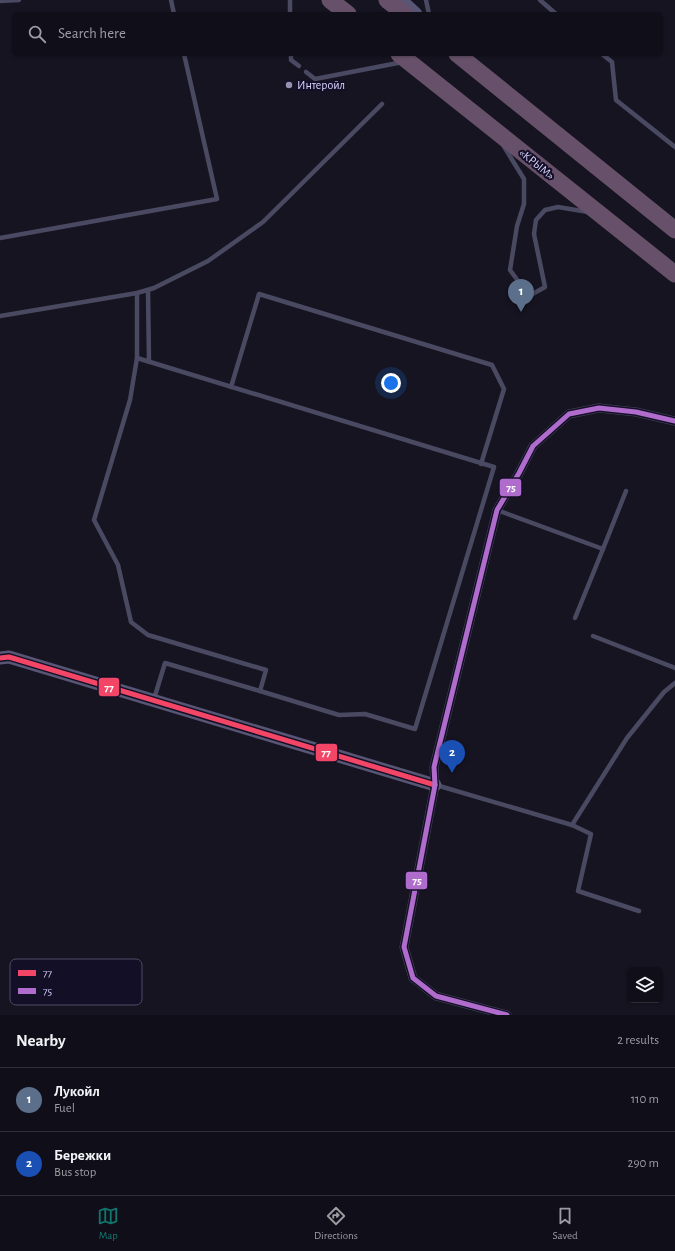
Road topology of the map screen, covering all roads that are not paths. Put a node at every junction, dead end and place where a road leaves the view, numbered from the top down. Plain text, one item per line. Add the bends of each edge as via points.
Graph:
1 (19, 0) edge
2 (171, 0) edge
3 (290, 0) edge
4 (330, 0) edge
5 (387, 0) edge
6 (401, 0) edge
7 (426, 0) edge
8 (540, 0) edge
9 (0, 1) edge
10 (174, 12) edge
11 (290, 12) edge
12 (345, 12) edge
13 (402, 12) edge
14 (414, 12) edge
15 (429, 12) edge
16 (554, 12) edge
17 (184, 56) edge
18 (291, 56) edge
19 (460, 56) edge
20 (604, 56) edge
21 (404, 57) edge
22 (299, 66) dead end
23 (306, 72) dead end
24 (382, 104) dead end
25 (491, 127) junction
26 (675, 147) edge
27 (600, 214) junction
28 (675, 230) edge
29 (0, 238) edge
30 (675, 274) edge
31 (148, 290) junction
32 (137, 293) junction
33 (0, 316) edge
34 (137, 358) junction
35 (149, 362) junction
36 (230, 387) junction
37 (675, 421) edge
38 (481, 464) junction
39 (626, 491) dead end
40 (497, 510) junction
41 (603, 549) junction
42 (575, 618) dead end
43 (593, 636) dead end
44 (0, 658) edge
45 (675, 668) edge
46 (675, 683) edge
47 (260, 691) junction
48 (154, 701) junction
49 (435, 785) junction
50 (572, 825) junction
51 (639, 911) dead end
52 (507, 1015) edge

1 - 9 lane
2 - 10 lane
3 - 11 lane
4 - 12 highway
5 - 13 highway
6 - 14 street
7 - 15 lane
8 - 16 lane
17 - 29 lane via 217,199
18 - 22 lane via 291,60
19 - 28 highway
20 - 26 lane via 612,62 616,100
21 - 23 lane via 315,79
21 - 25 highway, «КРЫМ»
24 - 31 lane via 263,222 208,261
25 - 27 highway, «КРЫМ»
25 - 27 lane via 524,179 524,204 517,226 510,270 529,296 545,287 534,234 536,220 545,210 558,207
27 - 30 highway, «КРЫМ»
31 - 32 lane
31 - 35 lane
32 - 33 lane
32 - 34 lane
34 - 35 lane
34 - 47 lane via 130,400 94,520 118,565 131,622 148,634 266,670
35 - 36 lane
36 - 38 lane
36 - 38 lane via 259,294 492,365 504,389
37 - 40 street via 636,412 599,408 569,414 534,446
38 - 47 lane via 494,468 415,729 365,714 339,715
39 - 41 lane
40 - 41 lane
40 - 49 street via 434,767
41 - 42 lane
43 - 45 lane
44 - 48 street via 9,657
46 - 50 lane via 664,692 627,738
47 - 48 lane via 165,663
48 - 49 street
49 - 50 lane
49 - 52 street via 404,947 413,978 436,996
50 - 51 lane via 590,834 578,891

